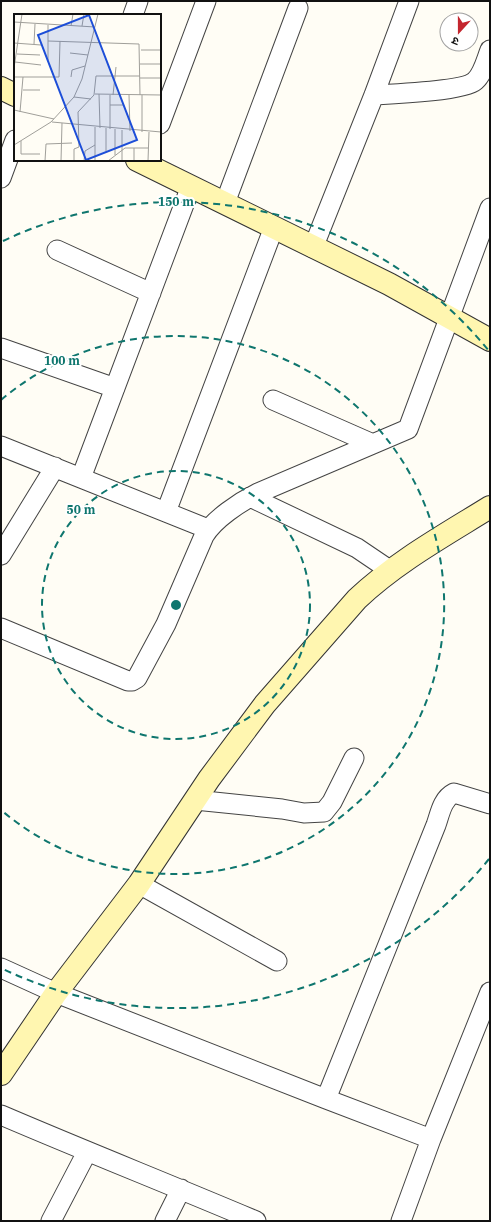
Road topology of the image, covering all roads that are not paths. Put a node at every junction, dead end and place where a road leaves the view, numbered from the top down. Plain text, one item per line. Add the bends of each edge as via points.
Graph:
1 (138, 1) edge
2 (206, 1) edge
3 (409, 1) edge
4 (298, 8) dead end
5 (133, 14) edge
6 (490, 50) edge
7 (1, 88) edge
8 (14, 94) edge
9 (374, 95) junction
10 (161, 121) edge
11 (14, 143) edge
12 (143, 161) edge
13 (1, 178) edge
14 (191, 186) junction
15 (225, 203) junction
16 (490, 208) edge
17 (274, 227) junction
18 (314, 248) junction
19 (57, 250) dead end
20 (151, 293) junction
21 (449, 318) junction
22 (490, 340) edge
23 (1, 348) edge
24 (115, 388) junction
25 (273, 400) dead end
26 (373, 444) junction
27 (1, 446) edge
28 (54, 467) junction
29 (81, 478) junction
30 (250, 497) junction
31 (490, 507) edge
32 (166, 512) junction
33 (208, 529) junction
34 (1, 555) edge
35 (391, 571) junction
36 (1, 628) edge
37 (354, 758) dead end
38 (195, 800) junction
39 (490, 804) edge
40 (139, 884) junction
41 (278, 962) dead end
42 (1, 968) edge
43 (490, 992) edge
44 (56, 993) junction
45 (1, 1074) edge
46 (326, 1100) junction
47 (1, 1115) edge
48 (431, 1139) junction
49 (87, 1152) junction
50 (181, 1189) junction
51 (51, 1221) edge
52 (165, 1221) edge
53 (256, 1221) edge
54 (402, 1221) edge

1 - 5 street
2 - 10 street
3 - 9 street
4 - 15 street
6 - 9 street via 480,75 468,85
7 - 8 street
9 - 18 street
11 - 13 street
12 - 14 street
14 - 15 street
14 - 20 street
15 - 17 street
16 - 21 street
17 - 18 street
17 - 32 street
18 - 21 street via 389,284
19 - 20 street
20 - 24 street
21 - 22 street
21 - 26 street via 408,430
23 - 24 street
24 - 29 street
25 - 26 street
26 - 30 street
27 - 28 street
28 - 29 street
28 - 34 street
29 - 32 street
30 - 33 street
30 - 35 street via 356,548
31 - 35 street
32 - 33 street
33 - 36 street via 166,624 137,678 132,682
35 - 38 street via 370,586 265,704
37 - 38 street via 332,802 324,812 304,813
38 - 40 street
39 - 46 street via 454,793 445,801
40 - 41 street
40 - 44 street
42 - 44 street
43 - 48 street
44 - 45 street
44 - 46 street
46 - 48 street
47 - 49 street
48 - 54 street
49 - 50 street
49 - 51 street
50 - 52 street
50 - 53 street

